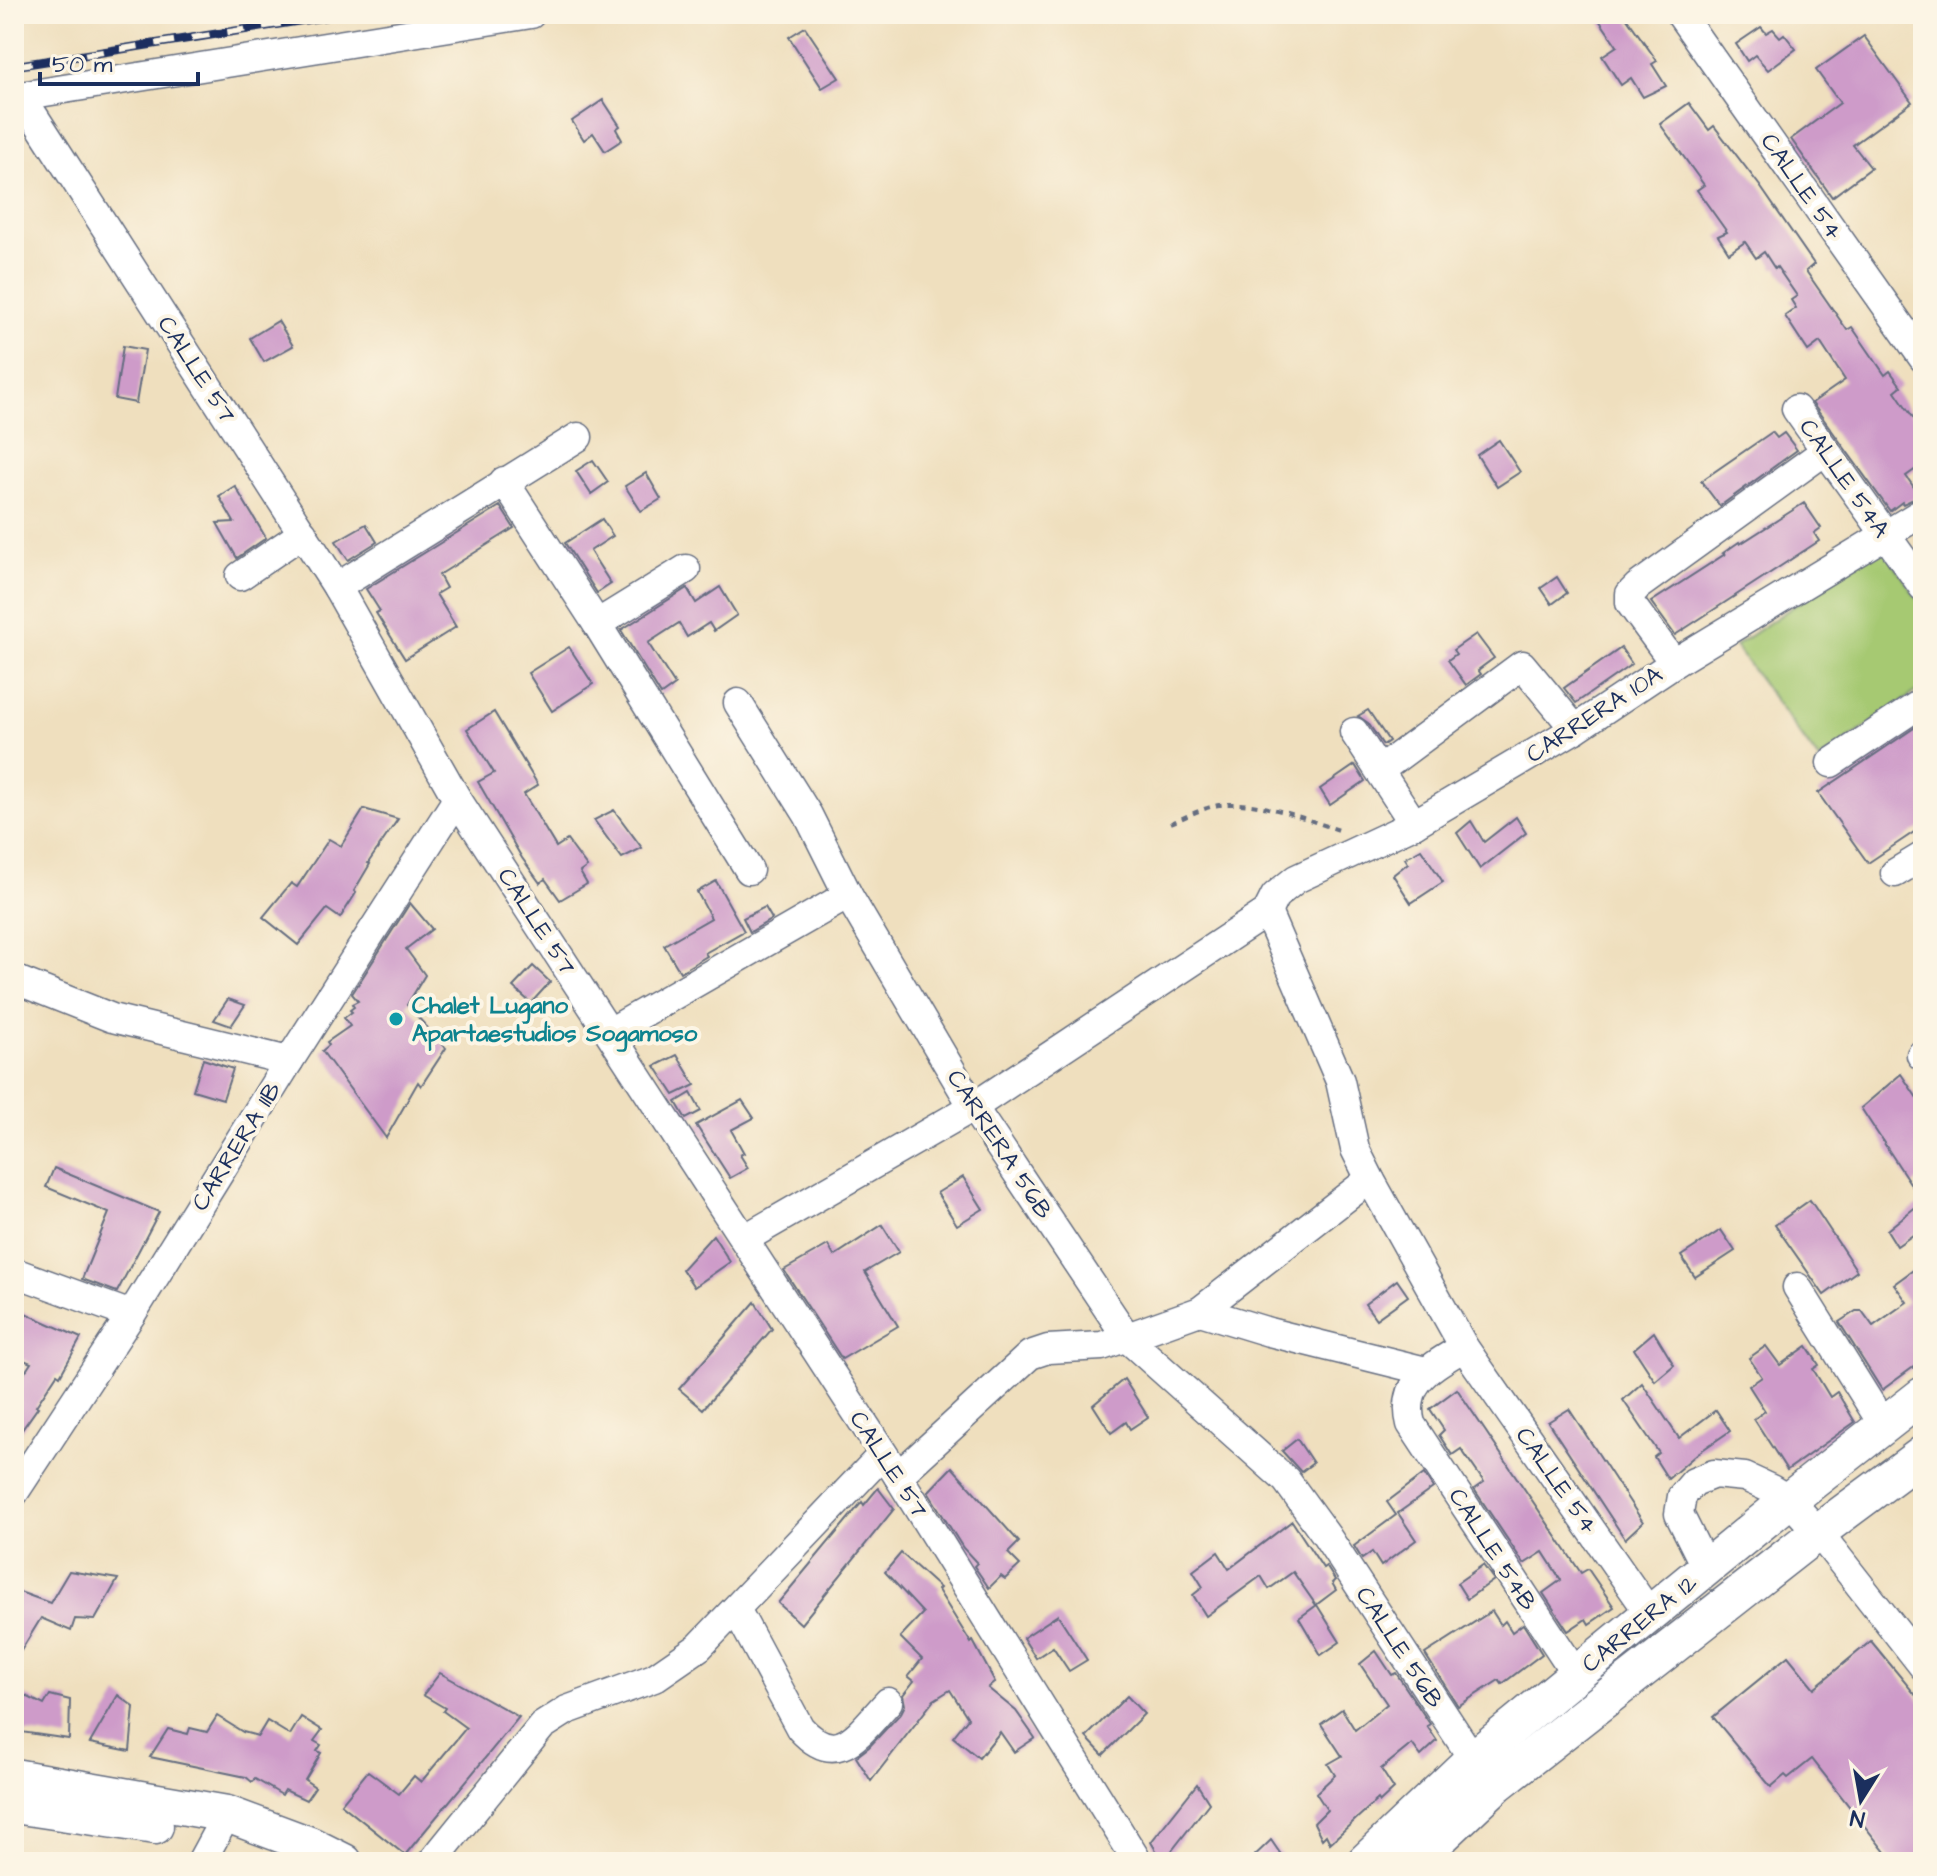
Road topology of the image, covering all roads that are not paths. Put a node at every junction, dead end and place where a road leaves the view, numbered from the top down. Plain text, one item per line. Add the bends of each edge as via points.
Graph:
1 (531, 14) edge
2 (1680, 14) edge
3 (17, 97) edge
4 (1923, 358) edge
5 (1796, 409) dead end
6 (578, 437) dead end
7 (1825, 451) junction
8 (504, 481) junction
9 (1923, 512) edge
10 (303, 533) junction
11 (1886, 535) junction
12 (686, 569) dead end
13 (240, 576) dead end
14 (337, 587) junction
15 (1923, 587) edge
16 (597, 624) junction
17 (1674, 663) junction
18 (1923, 702) edge
19 (738, 703) dead end
20 (1575, 729) junction
21 (1354, 732) dead end
22 (1831, 763) dead end
23 (1380, 770) junction
24 (457, 799) junction
25 (1414, 824) junction
26 (1923, 856) edge
27 (749, 870) dead end
28 (1895, 873) dead end
29 (848, 895) junction
30 (1267, 912) junction
31 (14, 979) edge
32 (610, 1032) junction
33 (289, 1061) junction
34 (973, 1107) junction
35 (1370, 1179) junction
36 (744, 1239) junction
37 (14, 1272) edge
38 (1797, 1287) dead end
39 (1200, 1311) junction
40 (131, 1315) junction
41 (1128, 1339) junction
42 (1464, 1347) junction
43 (1426, 1371) junction
44 (1923, 1395) edge
45 (1884, 1426) junction
46 (1923, 1454) edge
47 (890, 1465) junction
48 (17, 1482) edge
49 (1789, 1500) junction
50 (1818, 1532) junction
51 (1326, 1535) joint
52 (1706, 1568) junction
53 (736, 1609) junction
54 (1650, 1614) junction
55 (1923, 1666) edge
56 (1576, 1674) junction
57 (888, 1702) dead end
58 (1473, 1759) junction
59 (14, 1777) edge
60 (14, 1805) edge
61 (215, 1837) edge
62 (286, 1862) edge
63 (344, 1862) edge
64 (432, 1862) edge
65 (1138, 1862) edge
66 (1365, 1862) edge
67 (1414, 1862) edge

1 - 3 street
2 - 4 street, CALLE 54
3 - 10 street, CALLE 57
5 - 7 street, CALLE 54A
6 - 8 street
7 - 11 street, CALLE 54A
7 - 17 street via 1630,594 1630,603
8 - 14 street
8 - 16 street
9 - 11 street, CARRERA 10A
10 - 13 street
10 - 14 street, CALLE 57
11 - 15 street, CALLE 54A
11 - 17 street, CARRERA 10A
12 - 16 street
14 - 24 street, CALLE 57
16 - 27 street
17 - 20 street, CARRERA 10A
18 - 22 street
19 - 29 street, CARRERA 56B via 808,815
20 - 23 street via 1522,665
20 - 25 street, CARRERA 10A
21 - 23 street
23 - 25 street
24 - 32 street, CALLE 57
24 - 33 street, CARRERA 11B
25 - 30 street, CARRERA 10A via 1296,879 1275,896
26 - 28 street
29 - 32 street
29 - 34 street, CARRERA 56B
30 - 34 street, CARRERA 10A
30 - 35 street, CALLE 54 via 1340,1081 1355,1149
31 - 33 street via 112,1018
32 - 36 street, CALLE 57
33 - 40 street, CARRERA 11B
34 - 36 street, CARRERA 10A
34 - 41 street, CARRERA 56B
35 - 39 street
35 - 42 street, CALLE 54
36 - 47 street, CALLE 57
37 - 40 street
38 - 45 street
39 - 41 street
39 - 43 street
40 - 48 street, CARRERA 11B
41 - 47 street via 1030,1355
41 - 51 street, CARRERA 56B via 1286,1480
42 - 43 street
42 - 54 street, CALLE 54
43 - 56 street, CALLE 54B via 1412,1389 1407,1408 1411,1424
44 - 45 main road, CARRERA 12
45 - 49 main road, CARRERA 12
46 - 50 main road, CARRERA 12
47 - 53 street
47 - 65 street, CALLE 57
49 - 50 street
49 - 52 main road, CARRERA 12
49 - 52 street via 1745,1477 1714,1474 1694,1482 1682,1496 1679,1514
50 - 55 street
50 - 67 main road, CARRERA 12 via 1497,1784
51 - 58 street, CALLE 56B
52 - 54 main road, CARRERA 12
53 - 57 street via 812,1742 837,1748 851,1742
53 - 64 street via 699,1647 654,1678 542,1726
54 - 56 main road, CARRERA 12
56 - 58 main road, CARRERA 12
58 - 66 main road, CARRERA 12
59 - 61 main road
60 - 61 main road
61 - 62 main road
61 - 63 main road via 310,1845

